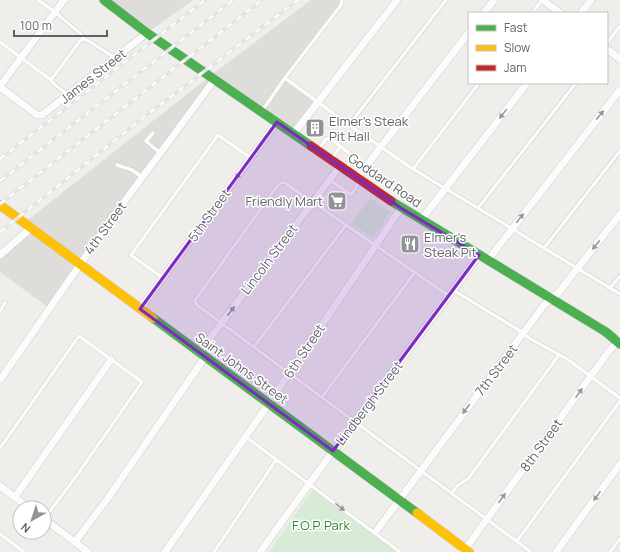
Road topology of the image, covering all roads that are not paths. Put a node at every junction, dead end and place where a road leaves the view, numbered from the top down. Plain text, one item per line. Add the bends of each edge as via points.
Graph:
1 (38, 0) edge
2 (64, 0) edge
3 (342, 0) edge
4 (397, 0) edge
5 (446, 0) edge
6 (494, 0) edge
7 (543, 0) edge
8 (592, 0) edge
9 (109, 1) edge
10 (55, 12) junction
11 (485, 12) edge
12 (533, 12) edge
13 (559, 12) edge
14 (582, 12) edge
15 (620, 26) edge
16 (147, 33) junction
17 (468, 33) edge
18 (83, 39) junction
19 (0, 42) edge
20 (608, 42) edge
21 (608, 50) edge
22 (21, 57) junction
23 (115, 58) junction
24 (620, 59) edge
25 (285, 78) junction
26 (215, 79) junction
27 (51, 80) junction
28 (478, 84) edge
29 (526, 84) edge
30 (575, 84) edge
31 (0, 87) edge
32 (620, 90) edge
33 (67, 95) junction
34 (318, 102) junction
35 (262, 111) junction
36 (277, 122) junction
37 (349, 125) junction
38 (153, 133) dead end
39 (294, 133) junction
40 (340, 146) junction
41 (380, 147) junction
42 (318, 150) junction
43 (620, 151) edge
44 (160, 153) junction
45 (251, 158) junction
46 (331, 160) junction
47 (117, 165) dead end
48 (343, 168) junction
49 (413, 169) junction
50 (142, 177) junction
51 (329, 179) junction
52 (359, 179) junction
53 (445, 188) junction
54 (313, 201) junction
55 (0, 205) edge
56 (401, 208) junction
57 (478, 208) junction
58 (620, 214) edge
59 (421, 220) junction
60 (346, 224) junction
61 (31, 228) junction
62 (511, 229) junction
63 (376, 245) junction
64 (544, 248) junction
65 (0, 255) edge
66 (479, 255) junction
67 (488, 260) junction
68 (80, 264) junction
69 (577, 269) junction
70 (415, 272) junction
71 (620, 276) edge
72 (163, 278) junction
73 (610, 288) junction
74 (451, 293) junction
75 (620, 294) edge
76 (552, 299) junction
77 (5, 304) dead end
78 (140, 309) junction
79 (0, 311) edge
80 (222, 323) junction
81 (523, 334) junction
82 (619, 341) edge
83 (254, 347) junction
84 (202, 355) junction
85 (559, 355) junction
86 (111, 360) junction
87 (289, 373) junction
88 (591, 377) junction
89 (0, 380) edge
90 (322, 397) junction
91 (620, 398) edge
92 (620, 401) edge
93 (268, 404) junction
94 (355, 422) junction
95 (245, 436) junction
96 (0, 448) edge
97 (333, 451) junction
98 (276, 460) junction
99 (620, 464) edge
100 (421, 470) junction
101 (309, 484) junction
102 (0, 486) edge
103 (452, 493) junction
104 (15, 497) junction
105 (19, 500) edge
106 (399, 500) junction
107 (52, 508) edge
108 (486, 519) junction
109 (52, 525) edge
110 (376, 530) dead end
111 (0, 534) edge
112 (620, 539) edge
113 (517, 541) junction
114 (75, 542) junction
115 (466, 551) edge
116 (24, 552) edge
117 (88, 552) edge
118 (165, 552) edge
119 (214, 552) edge
120 (260, 552) edge
121 (400, 552) edge
122 (532, 552) edge
123 (556, 552) edge
124 (610, 552) edge

1 - 10 lane
2 - 10 street
3 - 25 lane via 341,5
4 - 34 street
5 - 37 lane
6 - 11 street
7 - 12 lane
7 - 13 street
8 - 14 street
9 - 16 street, Goddard Road
10 - 18 lane via 83,36
10 - 22 street
15 - 20 lane
16 - 23 street, James Street
16 - 26 street, Goddard Road
17 - 41 street
18 - 23 lane
18 - 27 lane
19 - 22 lane
21 - 24 street
22 - 27 lane
22 - 31 street
23 - 33 street, James Street
25 - 34 lane
25 - 35 lane
26 - 35 street, Goddard Road
26 - 44 street, 4th Street
27 - 33 lane
28 - 49 lane
29 -> 53 street
30 - 57 lane
31 - 33 street, James Street via 37,115 42,115
62 -> 32 street
34 - 37 lane
34 - 39 street
35 - 36 street, Goddard Road
36 - 39 street, Goddard Road
36 - 45 street, 5th Street
37 - 41 lane
38 - 44 lane via 146,141
39 - 42 street, Goddard Road
40 - 42 lane via 328,139
40 - 46 lane
40 - 48 lane via 353,156
41 - 49 lane
41 - 52 street
42 - 46 street, Goddard Road
43 - 64 lane
44 - 50 street, 4th Street
45 -> 72 street, 5th Street
45 - 72 lane via 218,135 131,255
46 - 48 street, Goddard Road
47 - 50 lane
48 - 51 street, Lincoln Street
48 - 52 street, Goddard Road
49 - 53 lane
50 - 68 street, 4th Street
51 - 52 lane via 351,194
51 - 54 street, Lincoln Street
52 - 56 street, Goddard Road
53 - 57 lane
53 - 59 street
54 - 60 lane
80 -> 54 street, Lincoln Street
54 - 80 lane via 285,183 278,185 196,299 197,305
55 - 61 street, Saint Johns Street
56 - 59 street, Goddard Road
56 - 63 street, 6th Street
57 - 62 lane
58 -> 69 street, 7th Street
59 - 66 street, Goddard Road
60 - 63 lane
60 - 83 lane
61 - 65 street
61 - 68 street, Saint Johns Street
62 - 64 lane
62 - 67 street
63 - 70 lane
63 - 87 street, 6th Street
64 - 69 lane
66 - 67 street, Goddard Road
66 - 74 street, Lindbergh Street
67 - 76 street, Goddard Road
68 - 78 street, Saint Johns Street
68 - 89 street, 4th Street
69 - 73 lane
69 - 76 street, 7th Street
70 - 74 lane
70 - 90 lane
71 - 73 lane
72 - 78 street, 5th Street
73 - 75 lane
74 - 81 lane
74 - 94 street, Lindbergh Street
76 - 81 street, 7th Street via 544,305
76 - 82 street, Goddard Road
77 - 79 lane
78 - 84 street, Saint Johns Street
80 - 83 lane
80 - 84 street, Lincoln Street
81 - 85 lane
81 -> 100 street, 7th Street
82 - 88 street, 8th Street
83 - 87 lane
84 - 93 street, Saint Johns Street
84 - 114 street, Lincoln Street via 108,498
85 - 88 lane
85 - 103 lane via 468,479 458,485
86 - 96 lane via 79,336
86 - 104 street
86 - 107 lane via 142,382
87 - 90 lane
87 - 93 street, 6th Street
88 - 91 lane
108 -> 88 street, 8th Street
90 - 94 lane
92 - 113 lane
93 - 95 street, 6th Street
93 - 97 street, Saint Johns Street
94 - 97 street, Lindbergh Street
94 - 100 lane
95 - 98 lane
95 - 118 street, 6th Street
97 - 101 street, Lindbergh Street
97 - 106 street, Saint Johns Street
98 - 101 lane
98 - 119 lane
99 -> 123 street
100 - 103 lane
100 - 106 street, 7th Street
101 - 120 street, Lindbergh Street
101 -> 121 lane
102 - 104 street
103 - 108 lane
104 - 105 street
106 - 110 street, 7th Street
106 - 115 street, Saint Johns Street
108 - 113 lane
108 - 115 street, 8th Street
109 - 114 street
111 - 116 lane
112 - 124 lane
113 - 122 lane
114 - 117 street

